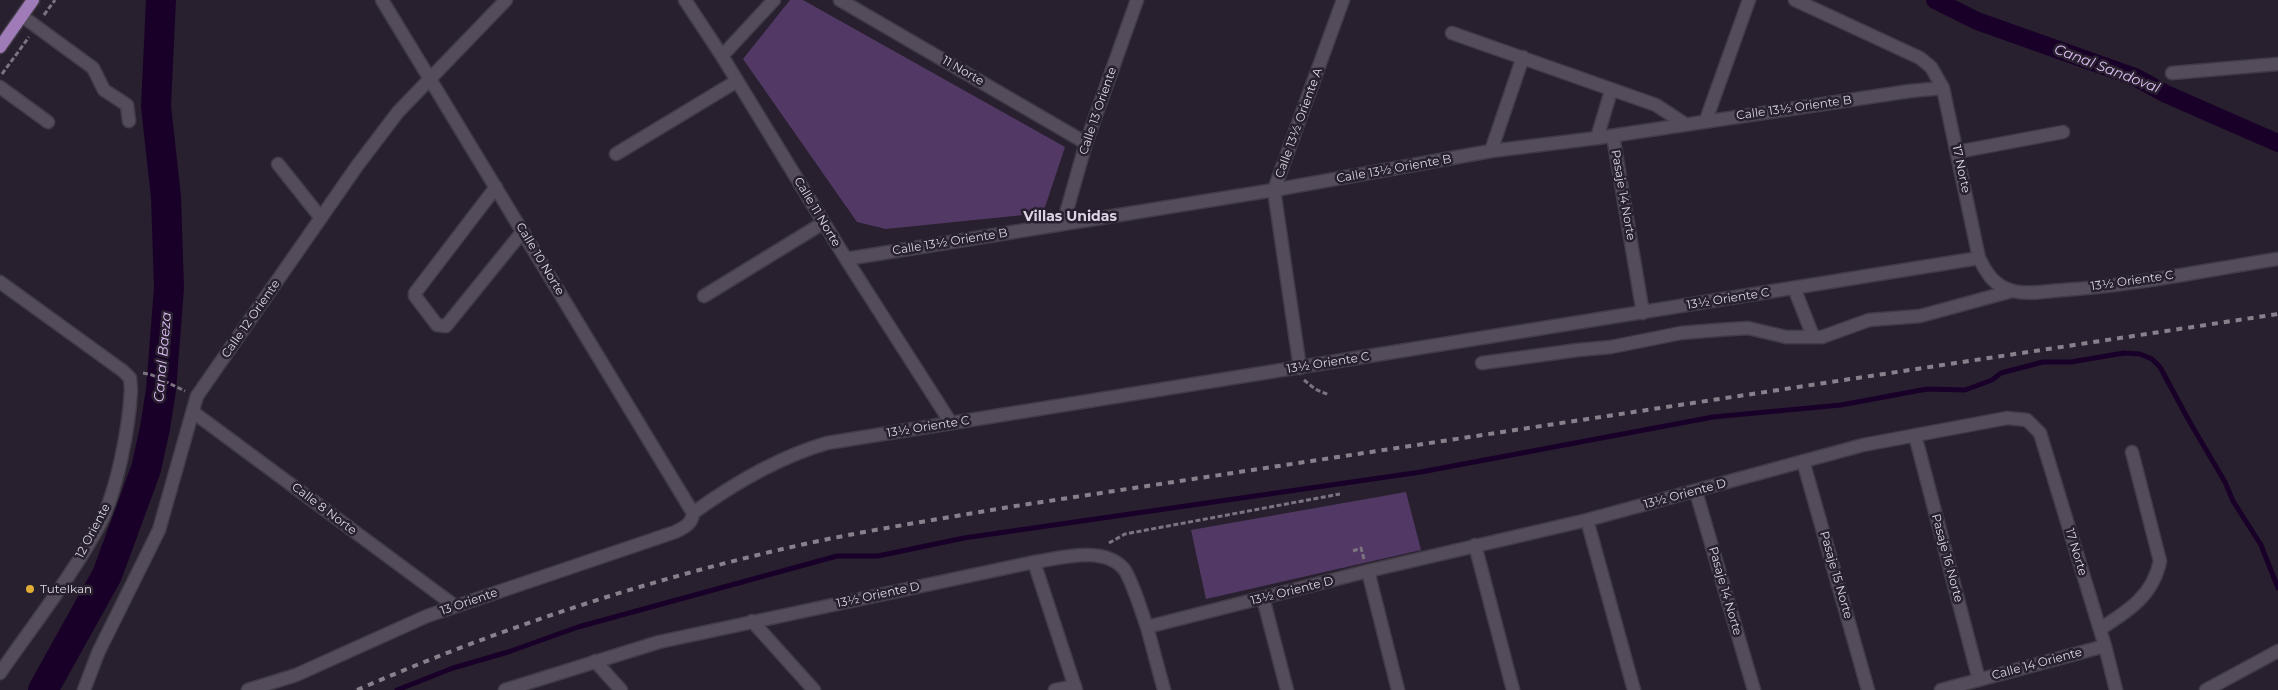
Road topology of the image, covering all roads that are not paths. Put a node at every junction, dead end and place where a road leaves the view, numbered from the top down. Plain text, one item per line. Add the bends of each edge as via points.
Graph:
1 (34, 0) edge
2 (382, 0) edge
3 (506, 0) edge
4 (685, 0) edge
5 (774, 0) edge
6 (840, 0) edge
7 (1137, 0) edge
8 (1343, 0) edge
9 (1749, 0) edge
10 (1795, 0) edge
11 (22, 16) junction
12 (1452, 34) dead end
13 (0, 47) edge
14 (722, 56) junction
15 (1523, 57) junction
16 (2278, 64) edge
17 (2172, 73) dead end
18 (430, 77) junction
19 (737, 80) junction
20 (0, 87) edge
21 (1943, 88) junction
22 (1611, 91) junction
23 (1706, 120) junction
24 (129, 121) dead end
25 (48, 122) dead end
26 (1685, 124) junction
27 (2063, 132) dead end
28 (1613, 136) junction
29 (1597, 138) junction
30 (1086, 143) junction
31 (1491, 151) junction
32 (1957, 152) junction
33 (616, 154) dead end
34 (278, 164) dead end
35 (496, 188) junction
36 (1274, 190) junction
37 (321, 218) junction
38 (823, 223) junction
39 (1063, 224) junction
40 (523, 232) junction
41 (1979, 258) junction
42 (846, 259) junction
43 (2278, 259) edge
44 (1990, 278) joint
45 (0, 282) edge
46 (1794, 288) junction
47 (2012, 290) junction
48 (704, 296) dead end
49 (1643, 313) junction
50 (1813, 336) junction
51 (1482, 363) dead end
52 (1300, 368) junction
53 (193, 412) junction
54 (2027, 420) joint
55 (950, 423) junction
56 (1915, 435) junction
57 (2132, 452) dead end
58 (1803, 461) junction
59 (1696, 492) junction
60 (692, 516) junction
61 (1587, 520) junction
62 (1475, 545) junction
63 (1034, 562) junction
64 (1368, 571) junction
65 (1263, 598) junction
66 (455, 606) junction
67 (752, 621) junction
68 (1147, 627) junction
69 (2100, 629) junction
70 (2105, 646) junction
71 (2278, 651) edge
72 (595, 661) junction
73 (0, 673) edge
74 (1979, 680) junction
75 (1075, 688) edge
76 (84, 690) edge
77 (248, 690) edge
78 (505, 690) edge
79 (621, 690) edge
80 (814, 690) edge
81 (1055, 690) edge
82 (1164, 690) edge
83 (1287, 690) edge
84 (1398, 690) edge
85 (1513, 690) edge
86 (1634, 690) edge
87 (1754, 690) edge
88 (1868, 690) edge
89 (1941, 690) edge
90 (2116, 690) edge
91 (2206, 690) edge

1 - 11 main road
2 - 18 street, Calle 10 Norte
3 - 18 street, Calle 12 Oriente
4 - 14 street, Calle 11 Norte
5 - 14 street
6 - 30 street, 11 Norte
7 - 30 street, Calle 13 Oriente
8 - 36 street, Calle 13½ Oriente A
9 - 23 street
10 - 21 street, 17 Norte via 1920,58 1931,67
11 - 13 main road
11 - 24 street via 93,68 104,90 127,105
12 - 15 street
14 - 19 street, Calle 11 Norte
15 - 22 street
15 - 31 street
16 - 17 street
18 - 35 street, Calle 10 Norte
18 - 37 street, Calle 12 Oriente via 398,112
19 - 33 street
19 - 38 street, Calle 11 Norte
20 - 25 street
21 - 23 street, Calle 13½ Oriente B
21 - 32 street, 17 Norte
22 - 26 street via 1656,105
22 - 29 street
23 - 26 street, Calle 13½ Oriente B
26 - 28 street, Calle 13½ Oriente B
27 - 32 street
28 - 29 street, Calle 13½ Oriente B
28 - 49 street, Pasaje 14 Norte
29 - 31 street, Calle 13½ Oriente B
30 - 39 street, Calle 13 Oriente
31 - 36 street, Calle 13½ Oriente B
32 - 41 street, 17 Norte
34 - 37 street
35 - 40 street, Calle 10 Norte
35 - 40 street via 415,293 437,325 446,326
36 - 39 street, Calle 13½ Oriente B
36 - 52 street, Calle 13½ Oriente A
37 - 53 street, Calle 12 Oriente via 197,396
38 - 42 street, Calle 11 Norte
38 - 48 street
39 - 42 street, Calle 13½ Oriente B
40 - 60 street, Calle 10 Norte
41 - 44 street, 17 Norte
41 - 46 street, 13½ Oriente C
42 - 55 street, Calle 11 Norte
43 - 47 street, 13½ Oriente C via 2101,286 2026,292
44 - 47 street, 13½ Oriente C
45 - 73 street, 12 Oriente via 130,378 130,403 108,505 83,552
46 - 49 street, 13½ Oriente C
46 - 50 street
47 - 50 street via 1920,316 1869,320 1833,335
49 - 52 street, 13½ Oriente C
50 - 51 street via 1786,337 1748,328 1681,333 1611,348
52 - 55 street, 13½ Oriente C
53 - 66 street, Calle 8 Norte
53 - 76 street, Calle 12 Oriente via 158,530 98,653
54 - 56 street, 13½ Oriente D via 2007,418
54 - 69 street, 17 Norte via 2040,433
55 - 60 street, 13½ Oriente C via 810,448 725,489
56 - 58 street, 13½ Oriente D via 1863,444
56 - 74 street, Pasaje 16 Norte
57 - 69 street via 2160,561 2158,572 2141,599
58 - 59 street, 13½ Oriente D
58 - 88 street, Pasaje 15 Norte
59 - 61 street, 13½ Oriente D
59 - 87 street, Pasaje 14 Norte
60 - 66 street, 13 Oriente via 685,527 675,532
61 - 62 street, 13½ Oriente D
61 - 86 street
62 - 64 street, 13½ Oriente D
62 - 85 street
63 - 67 street, 13½ Oriente D
63 - 68 street, 13½ Oriente D via 1096,556 1110,559 1125,570
63 - 75 street
64 - 65 street, 13½ Oriente D
64 - 84 street
65 - 68 street, 13½ Oriente D
65 - 83 street
66 - 77 street, 13 Oriente via 296,675
67 - 72 street, 13½ Oriente D via 659,642
67 - 80 street
68 - 82 street
69 - 70 street, 17 Norte
70 - 74 street, Calle 14 Oriente
70 - 90 street, 17 Norte
71 - 91 street
72 - 78 street
72 - 79 street
74 - 89 street, Calle 14 Oriente
75 - 81 street

